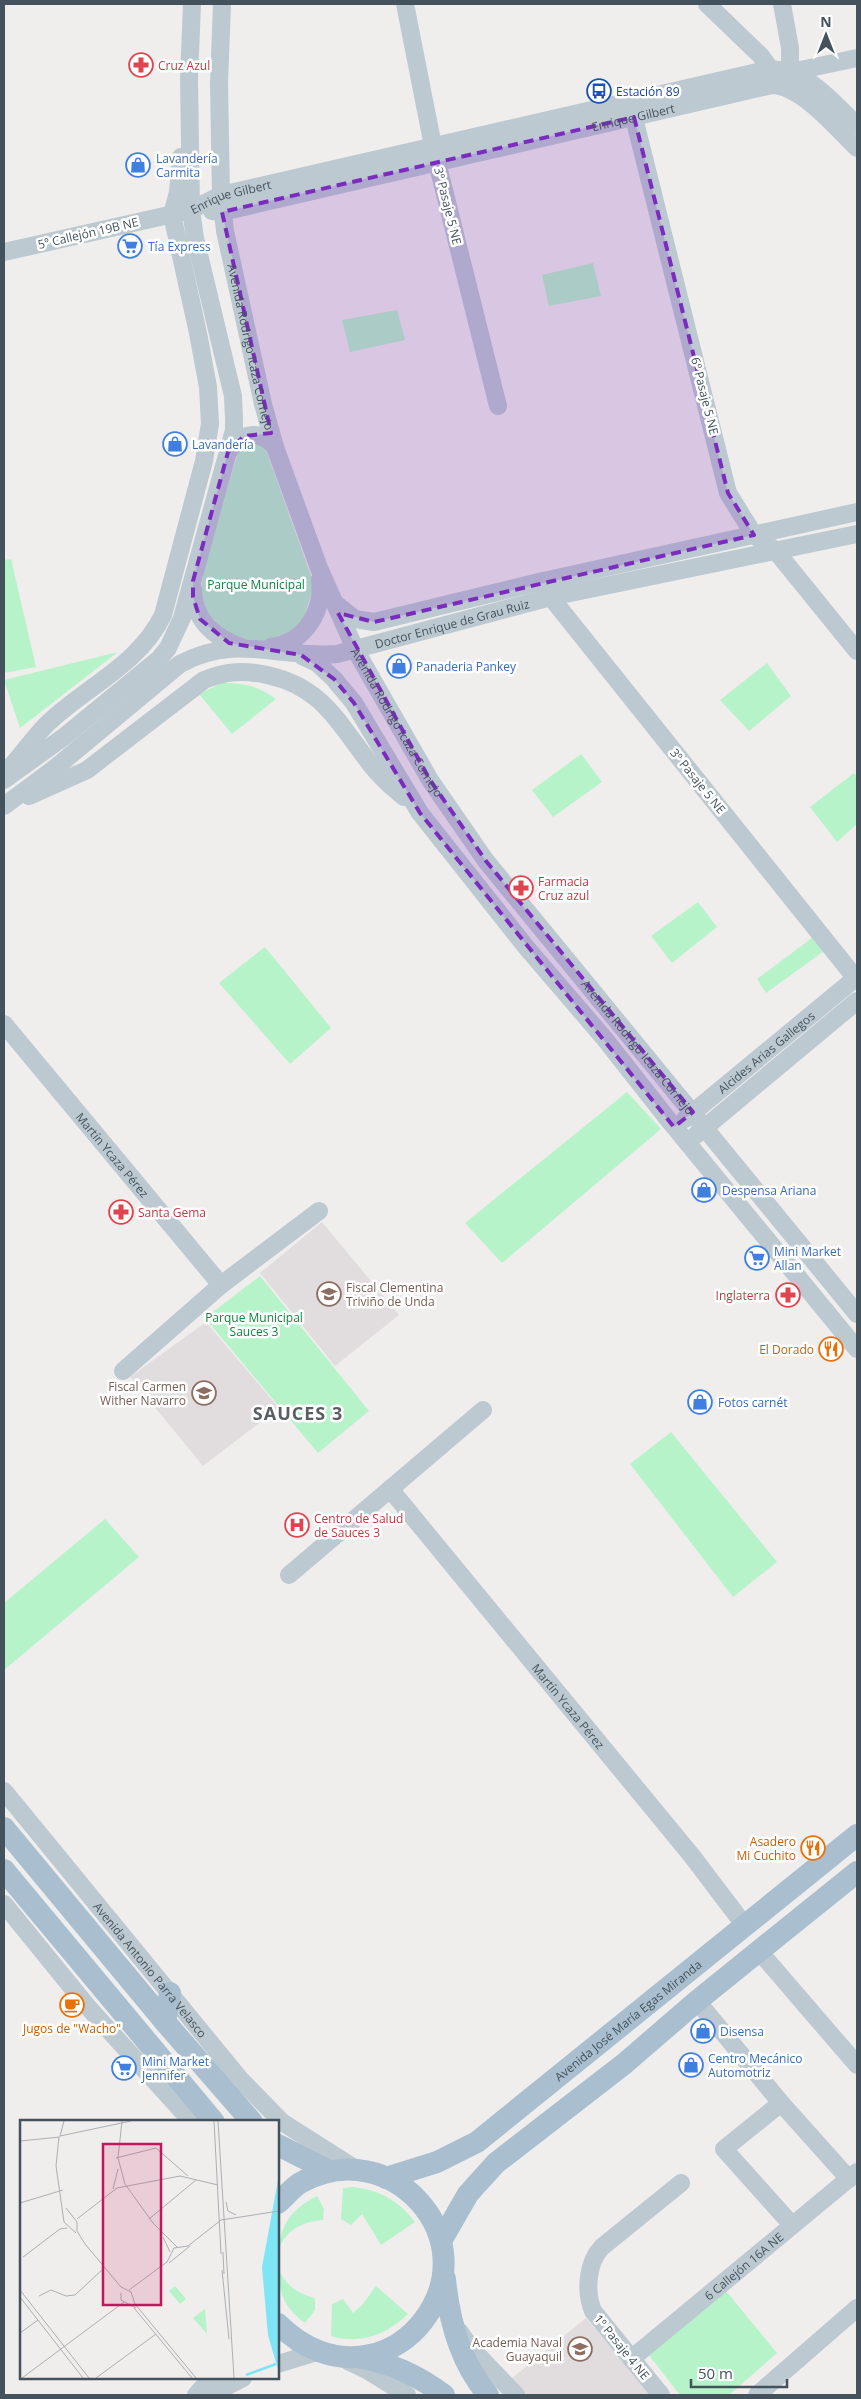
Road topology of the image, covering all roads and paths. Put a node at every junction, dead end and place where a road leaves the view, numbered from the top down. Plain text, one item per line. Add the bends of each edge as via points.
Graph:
1 (192, 4) edge
2 (222, 4) edge
3 (405, 4) edge
4 (707, 4) edge
5 (782, 4) edge
6 (857, 58) edge
7 (771, 69) junction
8 (787, 82) junction
9 (189, 104) junction
10 (632, 109) junction
11 (857, 125) edge
12 (857, 148) edge
13 (435, 154) junction
14 (222, 203) junction
15 (191, 210) junction
16 (172, 215) junction
17 (4, 252) edge
18 (498, 406) dead end
19 (275, 446) junction
20 (228, 452) junction
21 (857, 512) edge
22 (857, 534) edge
23 (754, 535) junction
24 (775, 550) junction
25 (319, 568) junction
26 (193, 581) junction
27 (539, 582) junction
28 (551, 597) junction
29 (332, 600) junction
30 (242, 647) junction
31 (261, 648) junction
32 (356, 651) junction
33 (857, 651) edge
34 (287, 652) junction
35 (4, 775) edge
36 (4, 780) edge
37 (4, 807) edge
38 (420, 813) junction
39 (857, 978) edge
40 (857, 1001) edge
41 (4, 1024) edge
42 (693, 1112) junction
43 (674, 1127) junction
44 (705, 1128) junction
45 (688, 1142) junction
46 (319, 1211) dead end
47 (221, 1285) junction
48 (857, 1314) edge
49 (857, 1349) edge
50 (123, 1371) dead end
51 (483, 1410) dead end
52 (390, 1489) junction
53 (289, 1575) dead end
54 (4, 1791) edge
55 (4, 1828) edge
56 (857, 1835) edge
57 (4, 1870) edge
58 (857, 1872) edge
59 (4, 1904) edge
60 (12, 1926) edge
61 (745, 1926) junction
62 (52, 1928) junction
63 (759, 1951) junction
64 (170, 1993) junction
65 (697, 2001) junction
66 (165, 2022) junction
67 (857, 2065) edge
68 (781, 2103) junction
69 (190, 2120) edge
70 (212, 2120) edge
71 (250, 2120) edge
72 (279, 2146) edge
73 (359, 2171) junction
74 (330, 2172) junction
75 (853, 2176) edge
76 (386, 2178) junction
77 (682, 2183) dead end
78 (279, 2202) edge
79 (792, 2225) junction
80 (441, 2241) junction
81 (444, 2265) junction
82 (857, 2308) edge
83 (448, 2309) junction
84 (279, 2325) edge
85 (337, 2355) junction
86 (632, 2359) junction
87 (279, 2364) edge
88 (210, 2379) edge
89 (241, 2379) edge
90 (196, 2395) edge
91 (210, 2395) edge
92 (408, 2395) edge
93 (444, 2395) edge
94 (488, 2395) edge
95 (516, 2395) edge
96 (661, 2395) edge
97 (757, 2395) edge

1 - 9 street
2 - 14 street, Avenida Rodrigo Icaza Cornejo via 219,84
3 - 13 street, 3º Pasaje 5 NE
4 - 7 street
5 - 8 street via 790,48
6 - 8 street, Enrique Gilbert
7 - 8 street
7 - 10 street, Enrique Gilbert
8 - 10 street, Enrique Gilbert
8 - 11 street via 803,76
8 - 12 street
9 - 15 street
9 - 16 street
10 - 13 street, Enrique Gilbert
10 - 23 street, 6º Pasaje 5 NE via 728,493
13 - 14 street, Enrique Gilbert
13 - 18 street, 3º Pasaje 5 NE
14 - 15 street, Enrique Gilbert
14 - 19 street, Avenida Rodrigo Icaza Cornejo via 263,404
15 - 16 street, Enrique Gilbert
15 - 20 street via 233,396 234,430
16 - 17 street, 5º Callejón 19B NE
16 - 35 street via 208,387 210,424 204,461 163,615 141,649 47,724
19 - 20 street via 264,436 250,434 239,438
19 - 25 street, Avenida Rodrigo Icaza Cornejo
20 - 26 street
21 - 23 street, Doctor Enrique de Grau Ruiz
22 - 24 street, Doctor Enrique de Grau Ruiz
23 - 24 street, 6º Pasaje 5 NE
23 - 27 street, Doctor Enrique de Grau Ruiz
24 - 28 street, Doctor Enrique de Grau Ruiz
24 - 33 street, 6º Pasaje 5 NE
25 - 29 street, Avenida Rodrigo Icaza Cornejo
25 - 31 street via 320,598 306,629 289,643
26 - 30 street via 193,598 200,619 219,637
26 - 36 street via 177,632 159,659 65,736
27 - 28 street, 3º Pasaje 5 NE
27 - 29 street, Doctor Enrique de Grau Ruiz via 374,622 355,619
28 - 32 street, Doctor Enrique de Grau Ruiz
28 - 39 street, 3º Pasaje 5 NE
29 - 32 street, Avenida Rodrigo Icaza Cornejo
30 - 31 street, Doctor Enrique de Grau Ruiz
30 - 37 street, Doctor Enrique de Grau Ruiz via 203,654 180,664 56,768
31 - 34 street, Doctor Enrique de Grau Ruiz
32 - 34 street, Doctor Enrique de Grau Ruiz via 324,656
32 - 42 street, Avenida Rodrigo Icaza Cornejo via 430,780 486,861
34 - 38 street, Avenida Rodrigo Icaza Cornejo via 310,659 334,679 354,703
37 - 38 street, Doctor Enrique de Grau Ruiz via 87,770 204,680 227,672 243,671 279,678 311,692 341,723 378,773
38 - 43 street, Avenida Rodrigo Icaza Cornejo
39 - 42 street, Alcides Arias Gallegos
40 - 44 street, Alcides Arias Gallegos
41 - 47 street, Martín Ycaza Pérez
42 - 43 street, Alcides Arias Gallegos
42 - 44 street, Avenida Rodrigo Icaza Cornejo
43 - 45 street, Avenida Rodrigo Icaza Cornejo
44 - 45 street, Alcides Arias Gallegos
44 - 48 street, Avenida Rodrigo Icaza Cornejo
45 - 49 street, Avenida Rodrigo Icaza Cornejo
46 - 47 street
47 - 50 street
51 - 52 street
52 - 53 street
52 - 61 street, Martín Ycaza Pérez via 692,1856
54 - 64 street, Avenida Antonio Parra Velasco
55 - 66 main road, Avenida Antonio Parra Velasco
56 - 61 main road, Avenida José María Egas Miranda
57 - 62 main road
58 - 63 main road
59 - 60 street
60 - 62 street
60 - 69 street
61 - 76 main road, Avenida José María Egas Miranda via 478,2142 437,2162
62 - 70 main road
63 - 65 main road
63 - 67 street
64 - 66 main road
64 - 73 street, Avenida Antonio Parra Velasco via 240,2079 282,2122
65 - 68 street
65 - 80 main road via 624,2064 496,2163 468,2194
66 - 71 main road, Avenida Antonio Parra Velasco
68 - 75 street
68 - 79 street via 724,2149
72 - 74 main road
73 - 74 main road
73 - 76 main road
74 - 78 main road via 299,2183
75 - 79 street, 6 Callejón 16A NE
76 - 80 main road via 417,2198 432,2218
77 - 86 street, 1º Pasaje 4 NE via 597,2252 590,2270 590,2303 597,2318
79 - 86 street, 6 Callejón 16A NE
80 - 81 main road
81 - 83 main road
81 - 85 main road via 440,2289 431,2311 416,2330 382,2353
82 - 97 street
83 - 94 main road via 465,2362
83 - 95 street via 470,2347
84 - 85 main road via 292,2339
85 - 87 street
85 - 92 street
85 - 93 main road via 376,2361 399,2369
86 - 96 street, 1º Pasaje 4 NE
88 - 90 street
89 - 91 street

